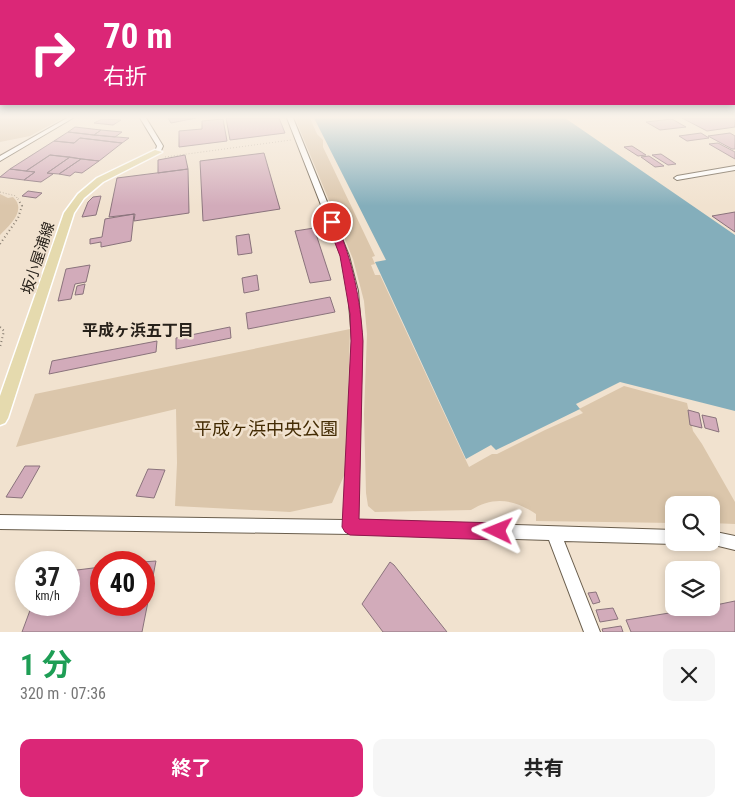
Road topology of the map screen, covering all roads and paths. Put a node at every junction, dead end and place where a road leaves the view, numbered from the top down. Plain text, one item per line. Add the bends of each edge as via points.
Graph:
1 (20, 147) edge
2 (160, 147) edge
3 (224, 147) edge
4 (301, 147) edge
5 (159, 155) junction
6 (0, 159) edge
7 (735, 168) edge
8 (677, 178) dead end
9 (0, 192) edge
10 (0, 244) edge
11 (0, 327) edge
12 (0, 348) edge
13 (0, 418) edge
14 (0, 522) edge
15 (350, 527) junction
16 (553, 533) junction
17 (665, 537) edge
18 (720, 540) edge
19 (735, 543) edge
20 (592, 632) edge

1 - 6 street
2 - 5 street
3 - 5 path
4 - 15 street via 345,256 353,290 357,341
5 - 13 main road, 坂小屋浦線 via 100,180 81,196 69,214
7 - 8 street
9 - 10 path via 16,196 22,206 19,219
11 - 12 path via 4,336
14 - 15 street
15 - 16 street
16 - 17 street
16 - 20 street
18 - 19 street

